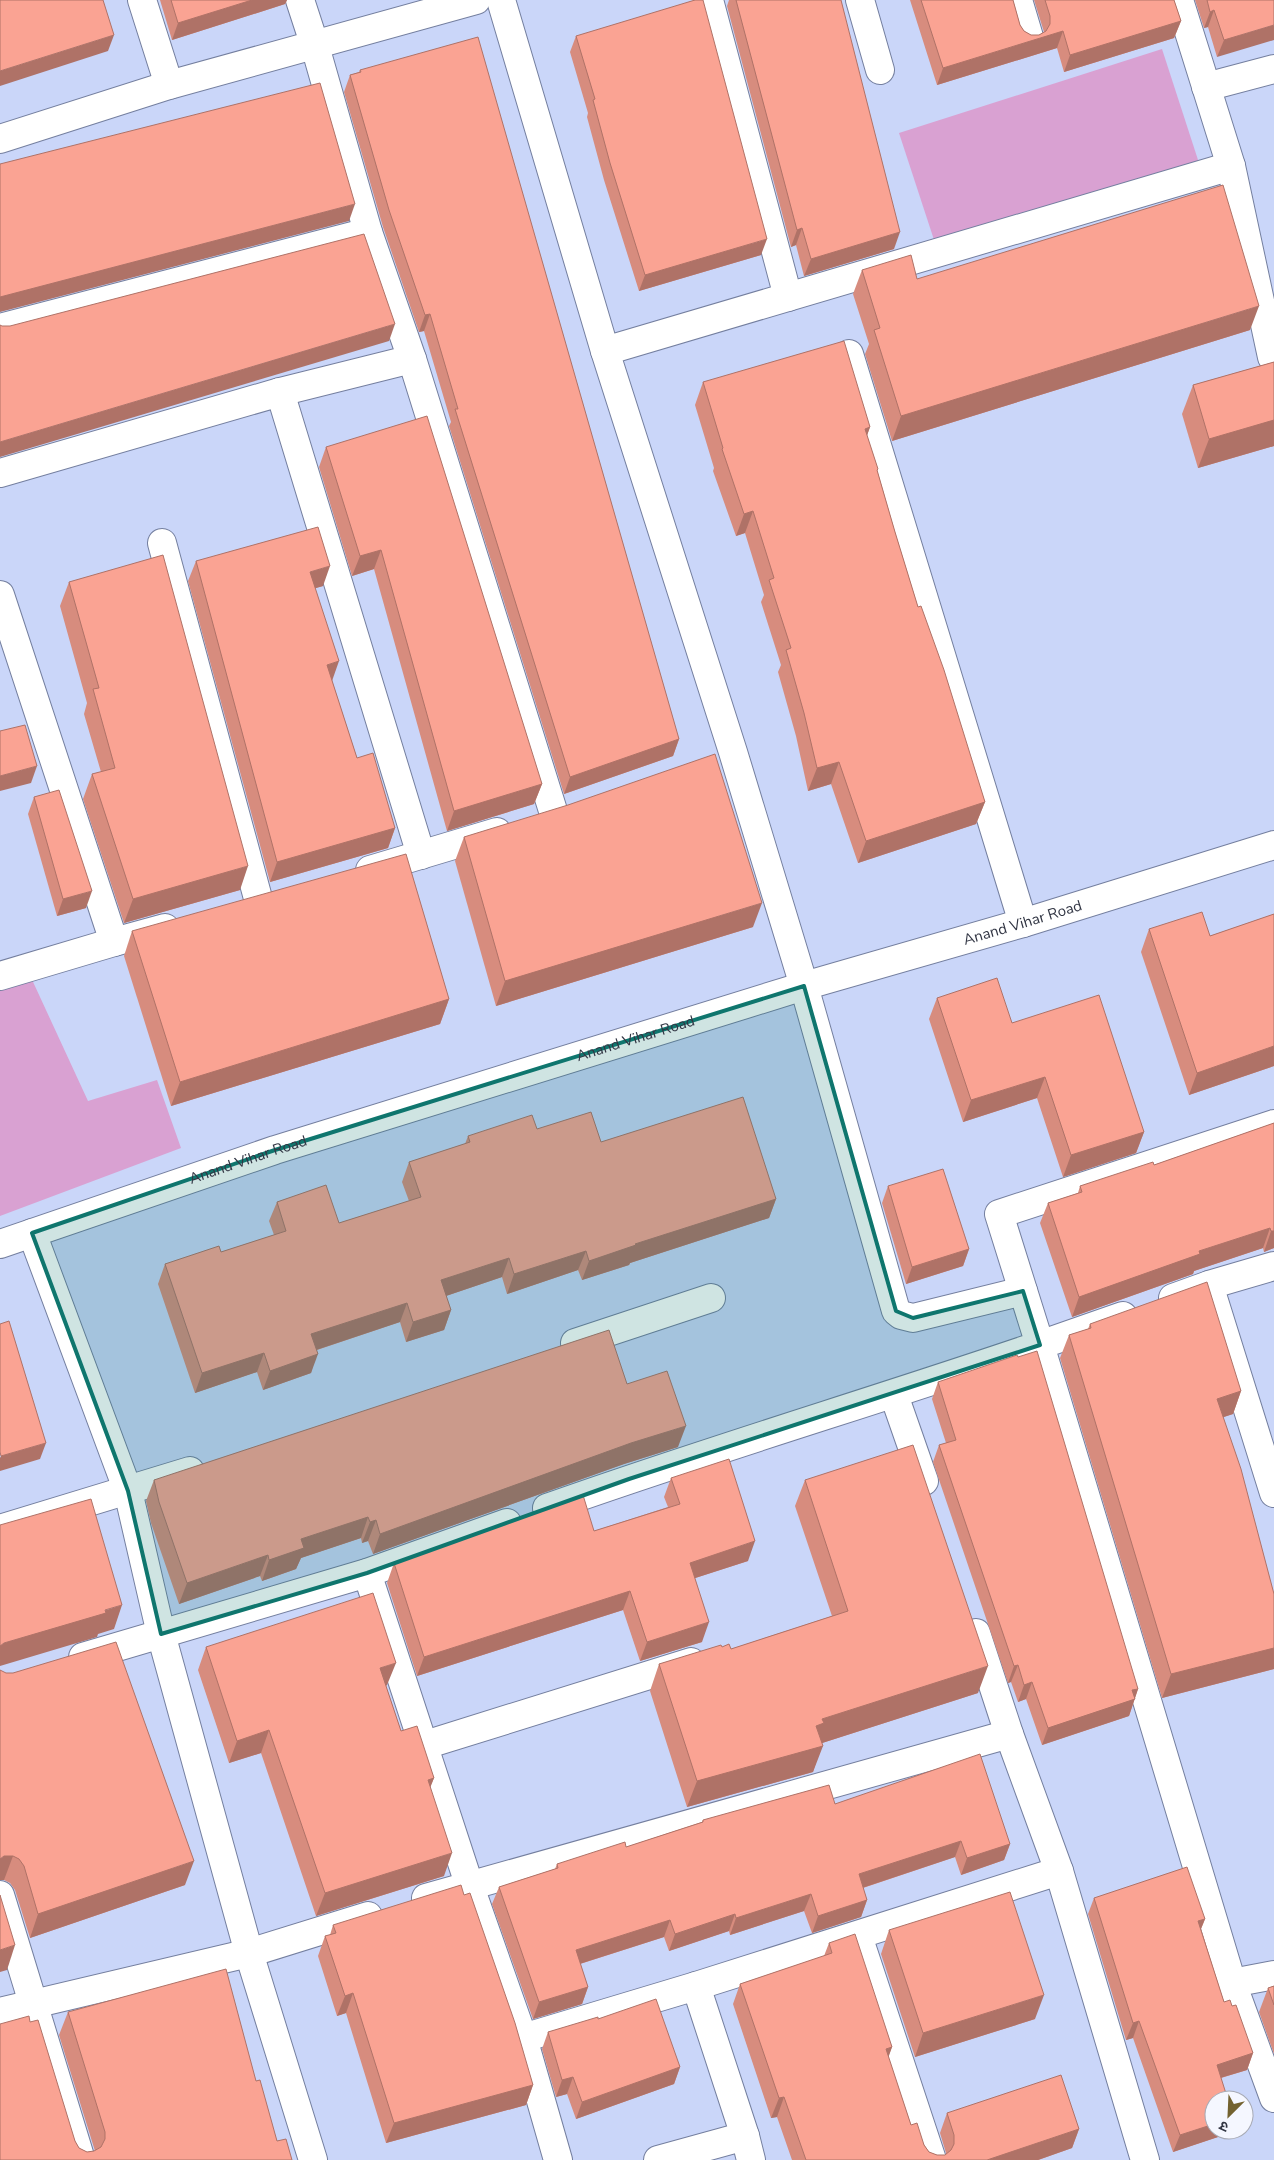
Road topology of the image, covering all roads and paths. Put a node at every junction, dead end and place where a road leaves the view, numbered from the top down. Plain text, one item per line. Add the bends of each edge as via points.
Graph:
1 (142, 0) edge
2 (300, 0) edge
3 (476, 0) edge
4 (501, 0) edge
5 (709, 0) edge
6 (860, 0) edge
7 (1018, 0) edge
8 (1179, 0) edge
9 (1029, 37) edge
10 (315, 46) junction
11 (1274, 69) edge
12 (880, 70) dead end
13 (168, 85) junction
14 (1206, 87) junction
15 (0, 139) edge
16 (1231, 166) junction
17 (368, 232) junction
18 (788, 298) junction
19 (0, 328) edge
20 (605, 351) junction
21 (849, 354) edge
22 (1272, 357) dead end
23 (412, 359) junction
24 (280, 392) junction
25 (0, 473) edge
26 (162, 543) dead end
27 (0, 595) edge
28 (1274, 844) edge
29 (421, 855) junction
30 (345, 877) edge
31 (232, 910) edge
32 (186, 922) edge
33 (1023, 923) junction
34 (114, 942) junction
35 (0, 976) edge
36 (804, 986) junction
37 (1274, 1124) edge
38 (32, 1233) junction
39 (0, 1244) edge
40 (1274, 1266) edge
41 (1209, 1285) junction
42 (1023, 1291) junction
43 (711, 1298) dead end
44 (1040, 1345) junction
45 (551, 1351) edge
46 (894, 1395) junction
47 (212, 1463) edge
48 (128, 1491) junction
49 (1274, 1494) edge
50 (933, 1508) edge
51 (0, 1529) edge
52 (367, 1572) junction
53 (968, 1612) edge
54 (161, 1634) junction
55 (712, 1655) edge
56 (57, 1665) edge
57 (1009, 1734) junction
58 (425, 1745) junction
59 (1059, 1871) junction
60 (469, 1884) junction
61 (0, 1895) edge
62 (858, 1936) junction
63 (249, 1953) junction
64 (1274, 1975) edge
65 (1232, 1983) junction
66 (696, 1986) junction
67 (33, 2005) junction
68 (0, 2012) edge
69 (523, 2038) junction
70 (1274, 2098) edge
71 (748, 2148) edge
72 (81, 2160) edge
73 (314, 2160) edge
74 (558, 2160) edge
75 (658, 2160) edge
76 (932, 2160) edge
77 (1145, 2160) edge

1 - 13 street
2 - 10 street
3 - 10 street
4 - 20 street
5 - 18 street
6 - 12 street
7 - 9 street
8 - 14 street
10 - 13 street
10 - 17 street
11 - 14 street
13 - 15 street
14 - 16 street
16 - 18 street
16 - 22 street
17 - 19 street
17 - 23 street
18 - 20 street
20 - 36 street via 723,756
21 - 33 street
23 - 24 street
23 - 29 street via 564,811
24 - 25 street
24 - 29 street
26 - 31 street via 269,899
27 - 34 street
28 - 33 street, Anand Vihar Road
29 - 30 street
32 - 34 street
33 - 36 street, Anand Vihar Road
34 - 35 street
36 - 38 street, Anand Vihar Road via 276,1150
36 - 42 street via 896,1311 913,1318
37 - 42 street via 999,1214
38 - 39 street, Anand Vihar Road
38 - 48 street
40 - 41 street
41 - 44 street
41 - 49 street
42 - 44 street
43 - 45 street
44 - 46 street
44 - 65 street
46 - 50 street
46 - 52 street via 629,1479
47 - 48 street
48 - 51 street
48 - 54 street
52 - 54 street
52 - 58 street
53 - 57 street
54 - 56 street
54 - 63 street
55 - 58 street
57 - 59 street
57 - 60 street
58 - 60 street
59 - 62 street
59 - 77 street
60 - 63 street
60 - 69 street
61 - 67 street
62 - 66 street
62 - 76 street
63 - 67 street
63 - 73 street
64 - 65 street
65 - 70 street
66 - 69 street
66 - 71 street
67 - 68 street
67 - 72 street
69 - 74 street
71 - 75 street

